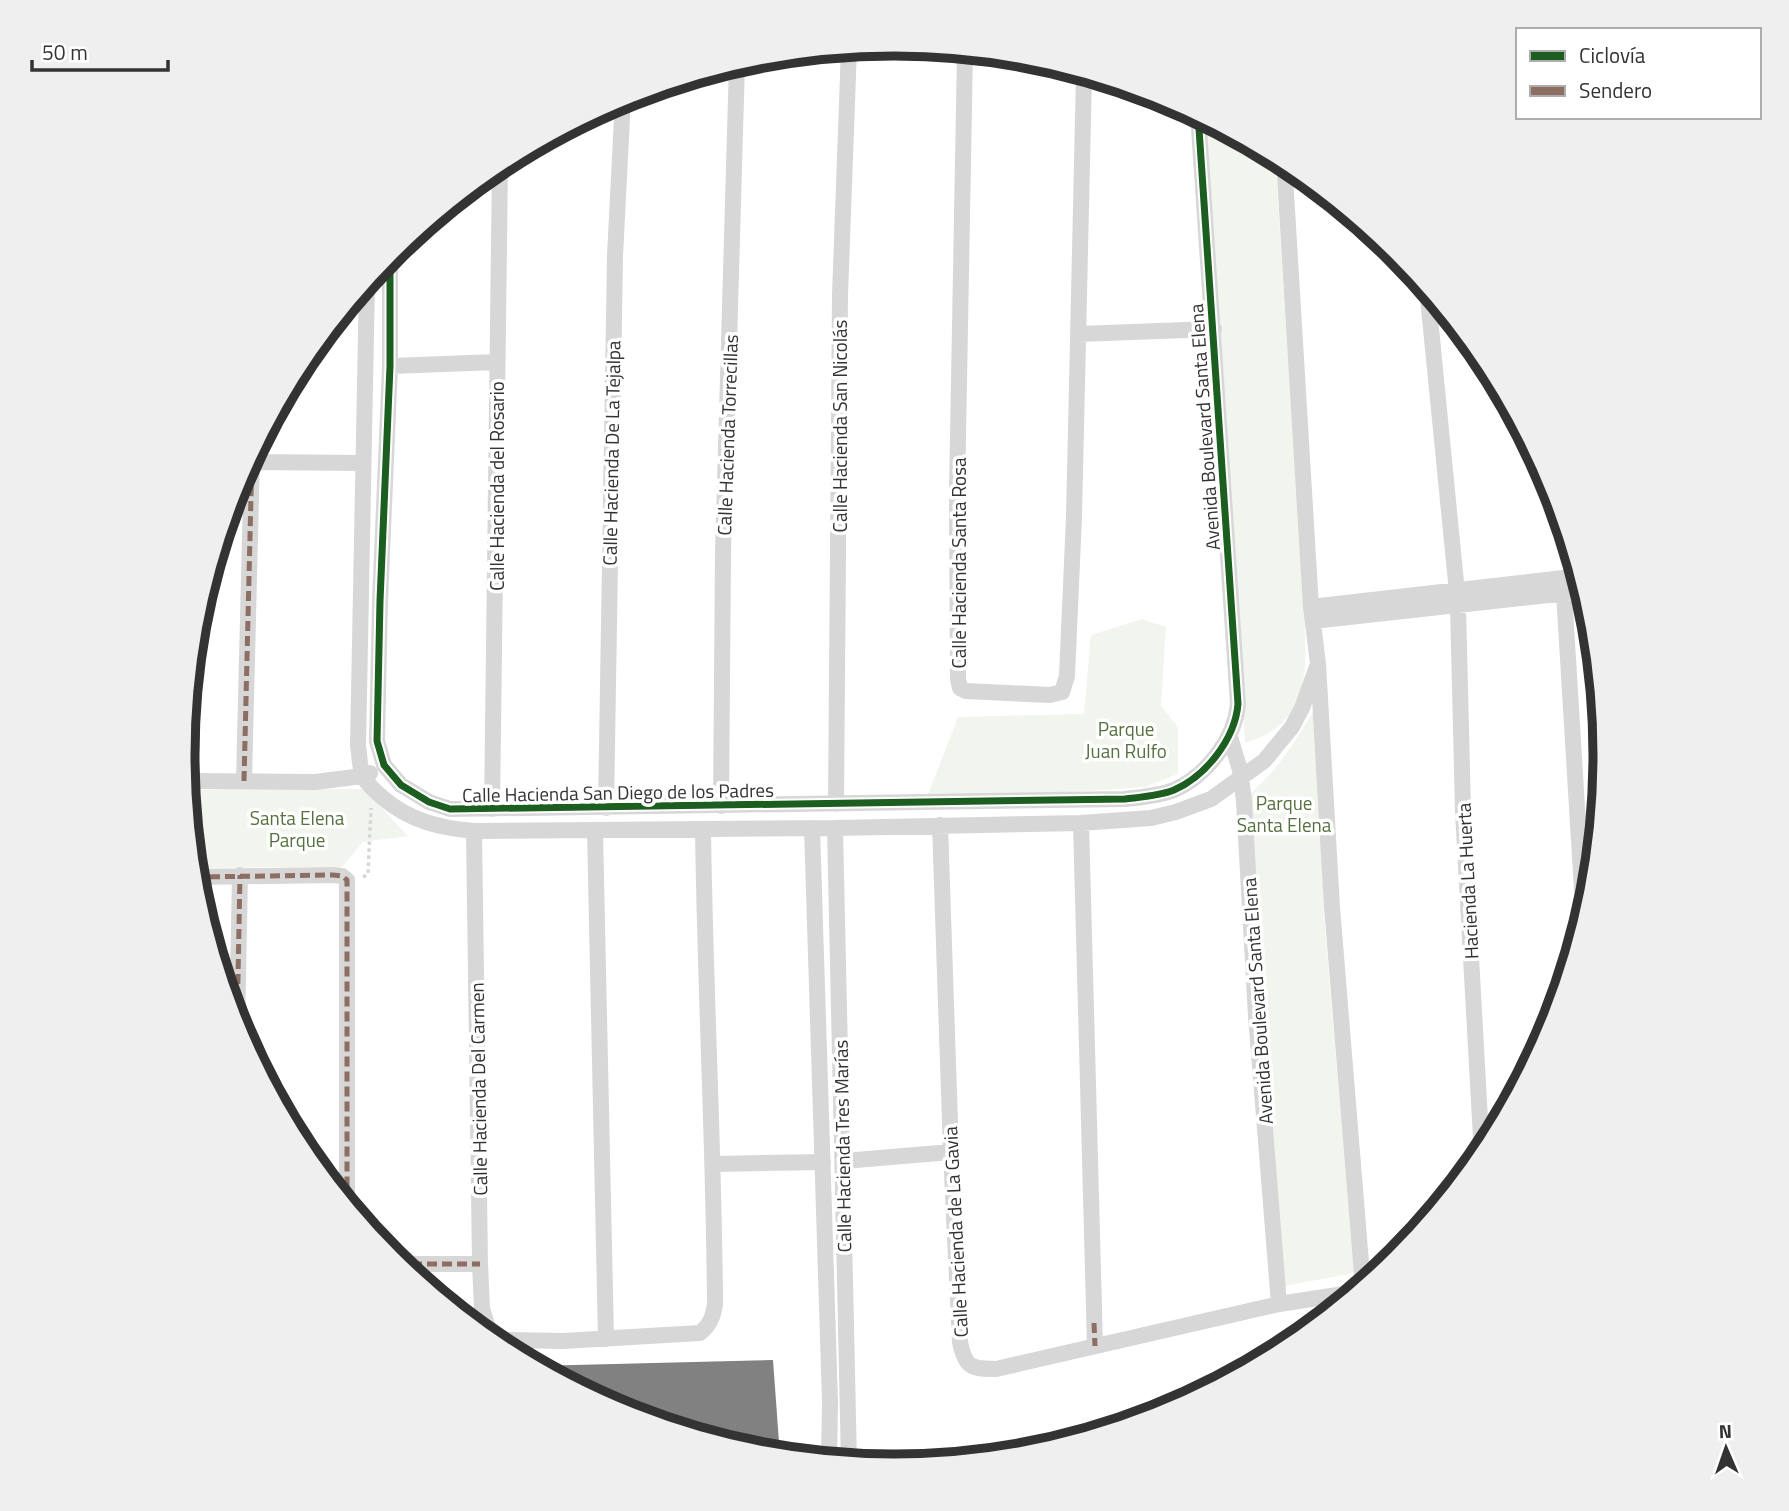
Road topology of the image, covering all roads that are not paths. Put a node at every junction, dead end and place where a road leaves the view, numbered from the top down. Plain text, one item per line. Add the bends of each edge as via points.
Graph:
1 (849, 57) edge
2 (965, 60) edge
3 (737, 74) edge
4 (1084, 82) edge
5 (622, 111) edge
6 (1199, 126) edge
7 (1285, 175) edge
8 (500, 179) edge
9 (390, 272) edge
10 (367, 297) edge
11 (1429, 305) edge
12 (1214, 329) junction
13 (1078, 334) junction
14 (497, 362) junction
15 (390, 366) junction
16 (261, 459) edge
17 (363, 463) junction
18 (251, 480) edge
19 (383, 554) junction
20 (360, 556) junction
21 (1571, 578) edge
22 (1511, 592) junction
23 (1574, 592) edge
24 (1564, 593) junction
25 (1458, 598) junction
26 (1312, 614) junction
27 (1318, 664) junction
28 (1230, 737) junction
29 (384, 765) junction
30 (1241, 779) junction
31 (196, 781) edge
32 (244, 781) junction
33 (367, 782) junction
34 (996, 801) junction
35 (836, 804) junction
36 (721, 806) junction
37 (606, 808) junction
38 (645, 808) junction
39 (492, 809) junction
40 (1082, 823) junction
41 (998, 824) junction
42 (940, 825) junction
43 (812, 828) junction
44 (835, 828) junction
45 (646, 829) junction
46 (703, 829) junction
47 (474, 831) junction
48 (595, 831) junction
49 (240, 875) junction
50 (206, 877) edge
51 (1582, 887) edge
52 (238, 995) edge
53 (841, 1052) junction
54 (819, 1054) junction
55 (1481, 1136) edge
56 (951, 1152) junction
57 (844, 1161) junction
58 (823, 1162) junction
59 (714, 1164) junction
60 (347, 1190) edge
61 (825, 1242) junction
62 (844, 1242) junction
63 (415, 1264) edge
64 (480, 1264) junction
65 (1362, 1275) edge
66 (1339, 1295) edge
67 (1279, 1304) junction
68 (486, 1323) edge
69 (606, 1339) junction
70 (511, 1340) edge
71 (1095, 1346) junction
72 (829, 1452) edge
73 (849, 1454) edge

1 - 35 street, Calle Hacienda San Nicolás via 840,295
2 - 13 street, Calle Hacienda Santa Rosa via 957,532 958,679 966,691 1050,695 1062,692 1065,686
3 - 36 street, Calle Hacienda Torrecillas
4 - 13 street, Calle Hacienda Santa Rosa
5 - 37 street, Calle Hacienda De La Tejalpa via 615,256
6 - 12 street, Avenida Boulevard Santa Elena
7 - 26 street
8 - 14 street, Calle Hacienda del Rosario
9 - 15 street
10 - 17 street
11 - 25 street, Hacienda La Huerta
12 - 13 street
12 - 28 street, Avenida Boulevard Santa Elena via 1238,704
14 - 15 street
14 - 39 street, Calle Hacienda del Rosario
15 - 19 street
16 - 17 street
17 - 20 street
18 - 32 street
19 - 20 street
19 - 29 street via 377,741
20 - 33 street via 358,746
21 - 22 street
22 - 24 street
22 - 25 street
23 - 24 street
24 - 51 street
25 - 26 street
25 - 55 street, Hacienda La Huerta via 1463,811
26 - 27 street
27 - 30 street, Calle Hacienda San Diego de los Padres via 1292,727 1264,761
27 - 65 street
28 - 30 street, Avenida Boulevard Santa Elena
28 - 34 street, Calle Hacienda San Diego de los Padres via 1193,779 1171,791 1125,799
29 - 33 street
29 - 39 street, Calle Hacienda San Diego de los Padres via 401,785 429,802 450,809
30 - 40 street, Calle Hacienda San Diego de los Padres via 1211,799 1177,812
30 - 67 street, Avenida Boulevard Santa Elena
31 - 32 street
32 - 33 street
33 - 47 street, Calle Hacienda San Diego de los Padres via 417,820
34 - 35 street, Calle Hacienda San Diego de los Padres
34 - 41 street
35 - 36 street, Calle Hacienda San Diego de los Padres
36 - 38 street, Calle Hacienda San Diego de los Padres
37 - 38 street, Calle Hacienda San Diego de los Padres
37 - 39 street, Calle Hacienda San Diego de los Padres
38 - 45 street
40 - 41 street, Calle Hacienda San Diego de los Padres
40 - 71 street
41 - 42 street, Calle Hacienda San Diego de los Padres
42 - 44 street, Calle Hacienda San Diego de los Padres
42 - 56 street, Calle Hacienda de La Gavia
43 - 44 street, Calle Hacienda San Diego de los Padres
43 - 46 street, Calle Hacienda San Diego de los Padres
43 - 54 street, Calle Hacienda Tres Marías
44 - 53 street, Calle Hacienda Tres Marías
45 - 46 street, Calle Hacienda San Diego de los Padres
45 - 48 street, Calle Hacienda San Diego de los Padres
46 - 59 street
47 - 48 street, Calle Hacienda San Diego de los Padres
47 - 64 street, Calle Hacienda Del Carmen
48 - 69 street
49 - 50 street
49 - 52 street
49 - 60 street via 332,875 342,876 349,884
53 - 54 street
53 - 57 street, Calle Hacienda Tres Marías
54 - 58 street, Calle Hacienda Tres Marías
56 - 57 street
56 - 71 street, Calle Hacienda de La Gavia via 964,1359 976,1368 996,1369
57 - 62 street, Calle Hacienda Tres Marías
58 - 59 street
58 - 61 street, Calle Hacienda Tres Marías
59 - 69 street via 713,1318 700,1333
61 - 62 street
61 - 72 street, Calle Hacienda Tres Marías
62 - 73 street, Calle Hacienda Tres Marías
63 - 64 street
64 - 68 street, Calle Hacienda Del Carmen
66 - 67 street, Calle Hacienda de La Gavia
67 - 71 street, Calle Hacienda de La Gavia
69 - 70 street, Calle Hacienda Del Carmen

